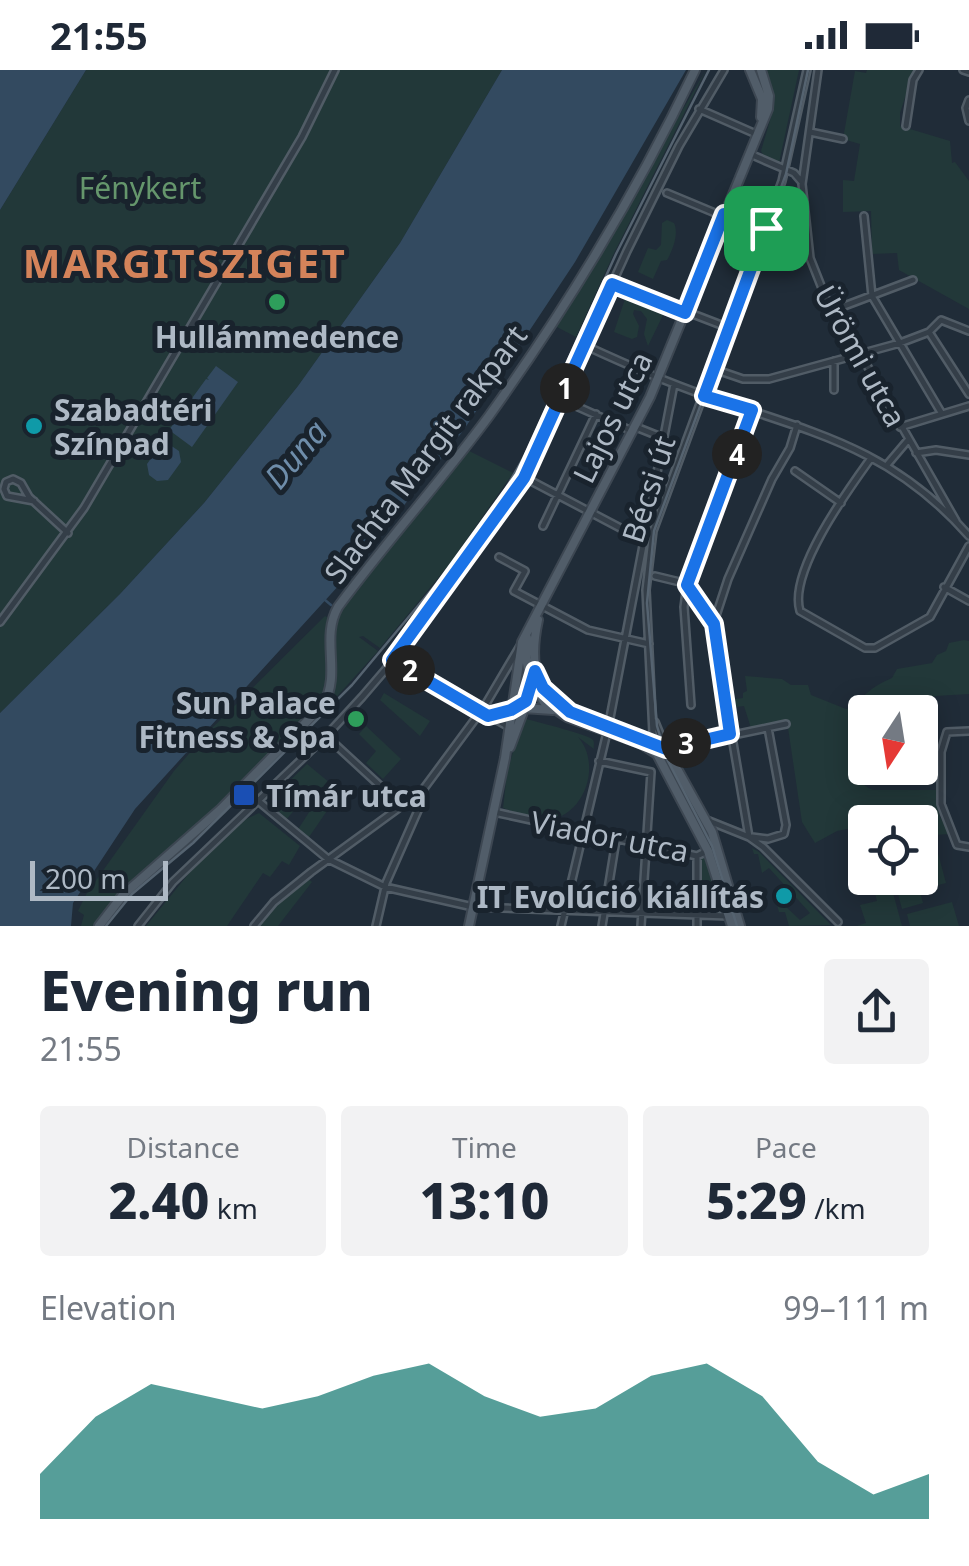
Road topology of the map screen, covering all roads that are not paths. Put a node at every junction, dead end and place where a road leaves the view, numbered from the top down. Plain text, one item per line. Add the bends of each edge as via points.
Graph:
1 (336, 70) edge
2 (695, 70) edge
3 (750, 70) edge
4 (760, 70) edge
5 (807, 70) edge
6 (818, 70) edge
7 (919, 70) edge
8 (719, 72) edge
9 (969, 100) edge
10 (700, 109) junction
11 (969, 122) edge
12 (906, 126) dead end
13 (758, 130) junction
14 (810, 132) junction
15 (843, 139) dead end
16 (748, 154) junction
17 (786, 170) junction
18 (802, 184) junction
19 (667, 193) dead end
20 (724, 214) junction
21 (864, 216) dead end
22 (766, 228) junction
23 (806, 241) junction
24 (913, 280) dead end
25 (612, 284) junction
26 (872, 296) junction
27 (831, 311) junction
28 (685, 313) junction
29 (730, 328) junction
30 (929, 332) junction
31 (969, 332) edge
32 (900, 342) junction
33 (584, 346) junction
34 (861, 355) junction
35 (834, 361) junction
36 (714, 370) junction
37 (659, 378) junction
38 (674, 384) junction
39 (834, 390) dead end
40 (969, 394) edge
41 (704, 396) junction
42 (567, 402) dead end
43 (969, 406) edge
44 (752, 410) junction
45 (596, 414) junction
46 (942, 414) junction
47 (798, 424) junction
48 (900, 427) junction
49 (633, 428) junction
50 (661, 437) junction
51 (908, 440) junction
52 (916, 454) junction
53 (969, 456) edge
54 (871, 458) junction
55 (886, 466) junction
56 (795, 471) dead end
57 (533, 482) dead end
58 (934, 484) junction
59 (556, 494) junction
60 (930, 496) junction
61 (34, 502) junction
62 (841, 503) junction
63 (590, 513) junction
64 (956, 521) junction
65 (544, 526) dead end
66 (68, 533) junction
67 (969, 536) edge
68 (645, 541) junction
69 (969, 550) edge
70 (499, 557) dead end
71 (656, 576) dead end
72 (687, 585) junction
73 (944, 588) junction
74 (969, 601) edge
75 (541, 608) junction
76 (0, 622) edge
77 (532, 624) junction
78 (714, 624) junction
79 (624, 638) junction
80 (522, 642) junction
81 (649, 644) junction
82 (392, 660) junction
83 (535, 671) junction
84 (532, 686) junction
85 (524, 704) junction
86 (691, 706) dead end
87 (511, 710) junction
88 (555, 711) junction
89 (481, 712) junction
90 (488, 716) junction
91 (654, 719) junction
92 (786, 724) dead end
93 (509, 727) junction
94 (768, 728) junction
95 (607, 730) junction
96 (969, 732) edge
97 (730, 734) junction
98 (326, 736) junction
99 (651, 738) junction
100 (666, 749) junction
101 (657, 754) junction
102 (505, 758) junction
103 (599, 762) junction
104 (422, 792) junction
105 (256, 800) junction
106 (402, 806) junction
107 (494, 812) junction
108 (716, 829) junction
109 (582, 831) junction
110 (749, 837) junction
111 (616, 839) junction
112 (647, 846) junction
113 (966, 847) edge
114 (708, 851) junction
115 (697, 856) junction
116 (720, 858) junction
117 (328, 860) junction
118 (385, 888) junction
119 (474, 907) junction
120 (564, 911) junction
121 (604, 912) junction
122 (642, 913) junction
123 (697, 914) junction
124 (728, 916) junction
125 (838, 922) dead end
126 (99, 926) edge
127 (138, 926) edge
128 (254, 926) edge
129 (376, 926) edge
130 (469, 926) edge
131 (561, 926) edge
132 (602, 926) edge
133 (641, 926) edge
134 (696, 926) edge
135 (732, 926) edge
136 (740, 926) edge

1 - 66 street
2 - 126 main road, Slachta Margit rakpart via 613,223 527,360 338,606 329,632 331,687 322,705 221,809 130,888
3 - 13 main road via 762,99
4 - 13 main road via 769,101
5 - 17 street, Bécsi út
6 - 14 street, Ürömi utca
7 - 12 street
8 - 10 street
9 - 11 street
10 - 13 street
10 - 25 street
13 - 16 main road, Lajos utca
14 - 15 street
14 - 18 street, Ürömi utca
16 - 17 street
16 - 20 main road, Lajos utca
17 - 18 street
17 - 22 street, Bécsi út
18 - 23 street, Ürömi utca
19 - 20 street
20 - 22 street
20 - 28 main road, Lajos utca
21 - 26 street
22 - 23 street
22 - 29 street, Bécsi út
23 - 27 street, Ürömi utca
24 - 26 street
25 - 28 street
25 - 33 street
26 - 27 street
26 - 32 street
27 - 34 street, Ürömi utca
28 - 29 street
28 - 37 main road, Lajos utca
29 - 36 street, Bécsi út
30 - 31 street via 941,320
30 - 32 street
30 - 40 street
32 - 34 street
32 - 46 street
33 - 37 street
33 - 82 street via 524,478
34 - 35 street
34 - 48 street, Ürömi utca
35 - 36 street via 768,379
35 - 39 street
36 - 41 street, Bécsi út
37 - 38 street
37 - 49 main road, Lajos utca
38 - 41 street
38 - 50 street
41 - 44 street
41 - 81 street, Bécsi út via 653,531
42 - 45 street
43 - 46 street
44 - 47 street
44 - 72 street
45 - 49 street
45 - 59 street
46 - 48 street
47 - 54 street
47 - 78 street
48 - 51 street, Ürömi utca
49 - 50 street
49 - 63 main road, Lajos utca
50 - 68 street
51 - 52 street, Ürömi utca
51 - 55 street
52 - 53 street
52 - 58 street, Ürömi utca
54 - 55 street
54 - 62 street
55 - 60 street
56 - 62 street
57 - 59 street
58 - 60 street
58 - 64 street, Ürömi utca
59 - 63 street
59 - 65 street
60 - 64 street
61 - 61 street via 7,496 6,482 19,481
61 - 66 street
62 - 73 street via 802,578 798,606 808,617 870,649 930,616
63 - 68 street
63 - 75 main road, Lajos utca
64 - 67 street
66 - 76 street
68 - 79 street
69 - 73 street
70 - 75 street via 525,571 514,591
71 - 72 street
72 - 78 street
72 - 86 street
73 - 74 street
75 - 77 main road, Lajos utca
75 - 79 street
75 - 83 main road, Lajos utca
77 - 80 main road, Lajos utca
77 - 84 main road via 526,652
78 - 97 street
79 - 81 street
79 - 95 street
80 - 87 main road, Lajos utca
80 - 89 street, Lajos utca
81 - 91 street, Bécsi út
82 - 89 street
82 - 98 street
83 - 84 main road, Lajos utca
83 - 95 main road via 554,701
84 - 85 main road
84 - 88 main road
85 - 87 street
85 - 88 main road
85 - 102 main road
87 - 90 street
87 - 93 main road, Lajos utca
88 - 95 main road
89 - 90 street
89 - 104 street, Lajos utca
90 - 93 street
91 - 99 street, Bécsi út
91 - 100 street, Bécsi út
92 - 94 street
93 - 102 main road, Lajos utca
94 - 97 street
94 - 110 street via 786,825 784,834
95 - 99 main road
95 - 101 main road
95 - 103 street
96 - 113 street via 947,732 940,752 942,811 957,845
97 - 100 street
97 - 110 street
98 - 105 street
98 - 106 street
99 - 100 main road
99 - 101 street, Bécsi út
100 - 108 main road, Bécsi út
101 - 114 main road, Bécsi út
102 - 107 main road
103 - 109 street
103 - 112 street via 650,770
104 - 106 street, Lajos utca
104 - 118 street
105 - 117 street
105 - 127 street via 172,882
106 - 117 street, Lajos utca
107 - 109 street, Viador utca
107 - 119 main road
108 - 110 street
108 - 116 main road, Bécsi út
109 - 111 street, Viador utca
109 - 120 street
110 - 125 street
111 - 112 street, Viador utca
111 - 121 street
112 - 115 street, Viador utca
112 - 122 street
114 - 115 street, Viador utca
114 - 116 street, Viador utca via 714,848
114 - 124 main road, Bécsi út
115 - 123 street
116 - 136 main road, Bécsi út
117 - 118 street
117 - 128 street, Lajos utca
118 - 119 street
118 - 129 street
119 - 120 street
119 - 130 main road
120 - 121 street
120 - 131 street
121 - 122 street
121 - 132 street
122 - 123 street
122 - 133 street
123 - 124 street
123 - 134 street
124 - 135 main road, Bécsi út

